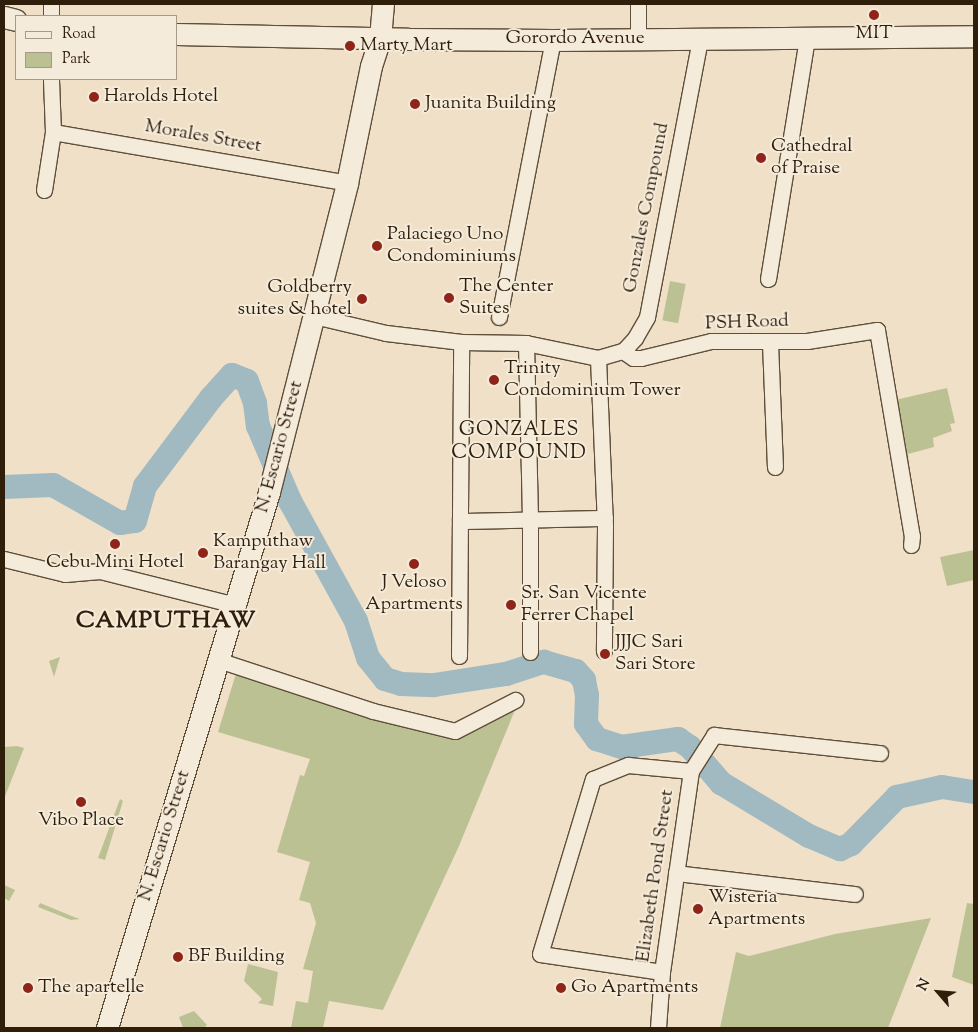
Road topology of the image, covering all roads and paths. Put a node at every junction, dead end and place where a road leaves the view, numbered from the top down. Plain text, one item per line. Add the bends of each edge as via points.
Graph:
1 (384, 4) edge
2 (638, 4) edge
3 (178, 34) edge
4 (974, 36) edge
5 (380, 38) junction
6 (807, 38) junction
7 (638, 39) junction
8 (700, 39) junction
9 (553, 40) junction
10 (51, 80) edge
11 (53, 132) junction
12 (347, 182) junction
13 (44, 190) dead end
14 (768, 279) dead end
15 (314, 316) junction
16 (500, 317) dead end
17 (461, 342) junction
18 (526, 343) junction
19 (770, 343) junction
20 (622, 351) junction
21 (598, 358) junction
22 (775, 467) dead end
23 (605, 518) junction
24 (530, 520) junction
25 (460, 521) junction
26 (911, 545) dead end
27 (4, 559) edge
28 (235, 605) junction
29 (604, 651) dead end
30 (530, 652) dead end
31 (459, 656) dead end
32 (218, 660) junction
33 (516, 700) dead end
34 (880, 753) dead end
35 (692, 769) junction
36 (676, 873) junction
37 (855, 894) dead end
38 (662, 972) junction
39 (107, 1028) edge
40 (658, 1028) edge

1 - 5 main road, N. Escario Street
2 - 7 street
3 - 5 main road, Gorordo Avenue
4 - 6 main road, Gorordo Avenue
5 - 9 main road, Gorordo Avenue
5 - 12 main road, N. Escario Street via 371,66
6 - 8 main road, Gorordo Avenue
6 - 14 street
7 - 8 main road, Gorordo Avenue
7 - 9 main road, Gorordo Avenue
8 - 20 street, Gonzales Compound via 646,317 635,338
9 - 16 street
10 - 11 street
11 - 12 street, Morales Street
11 - 13 street
12 - 15 main road, N. Escario Street
15 - 17 street via 386,334
15 - 28 main road, N. Escario Street via 269,492
17 - 18 street
17 - 25 street
18 - 21 street
18 - 24 street
19 - 20 street, PSH Road via 712,341 633,358
19 - 22 street
19 - 26 street, PSH Road via 877,330
20 - 21 street
21 - 23 street
23 - 24 street
23 - 29 street
24 - 25 street
24 - 30 street
25 - 31 street
27 - 28 street via 65,574 100,571
28 - 32 main road, N. Escario Street
32 - 33 street via 373,711 455,731
32 - 39 main road, N. Escario Street
34 - 35 street, Elizabeth Pond Street via 710,741
35 - 36 street, Elizabeth Pond Street
35 - 38 street via 628,765 593,779 540,954
36 - 37 street
36 - 38 street, Elizabeth Pond Street
38 - 40 street, Elizabeth Pond Street

